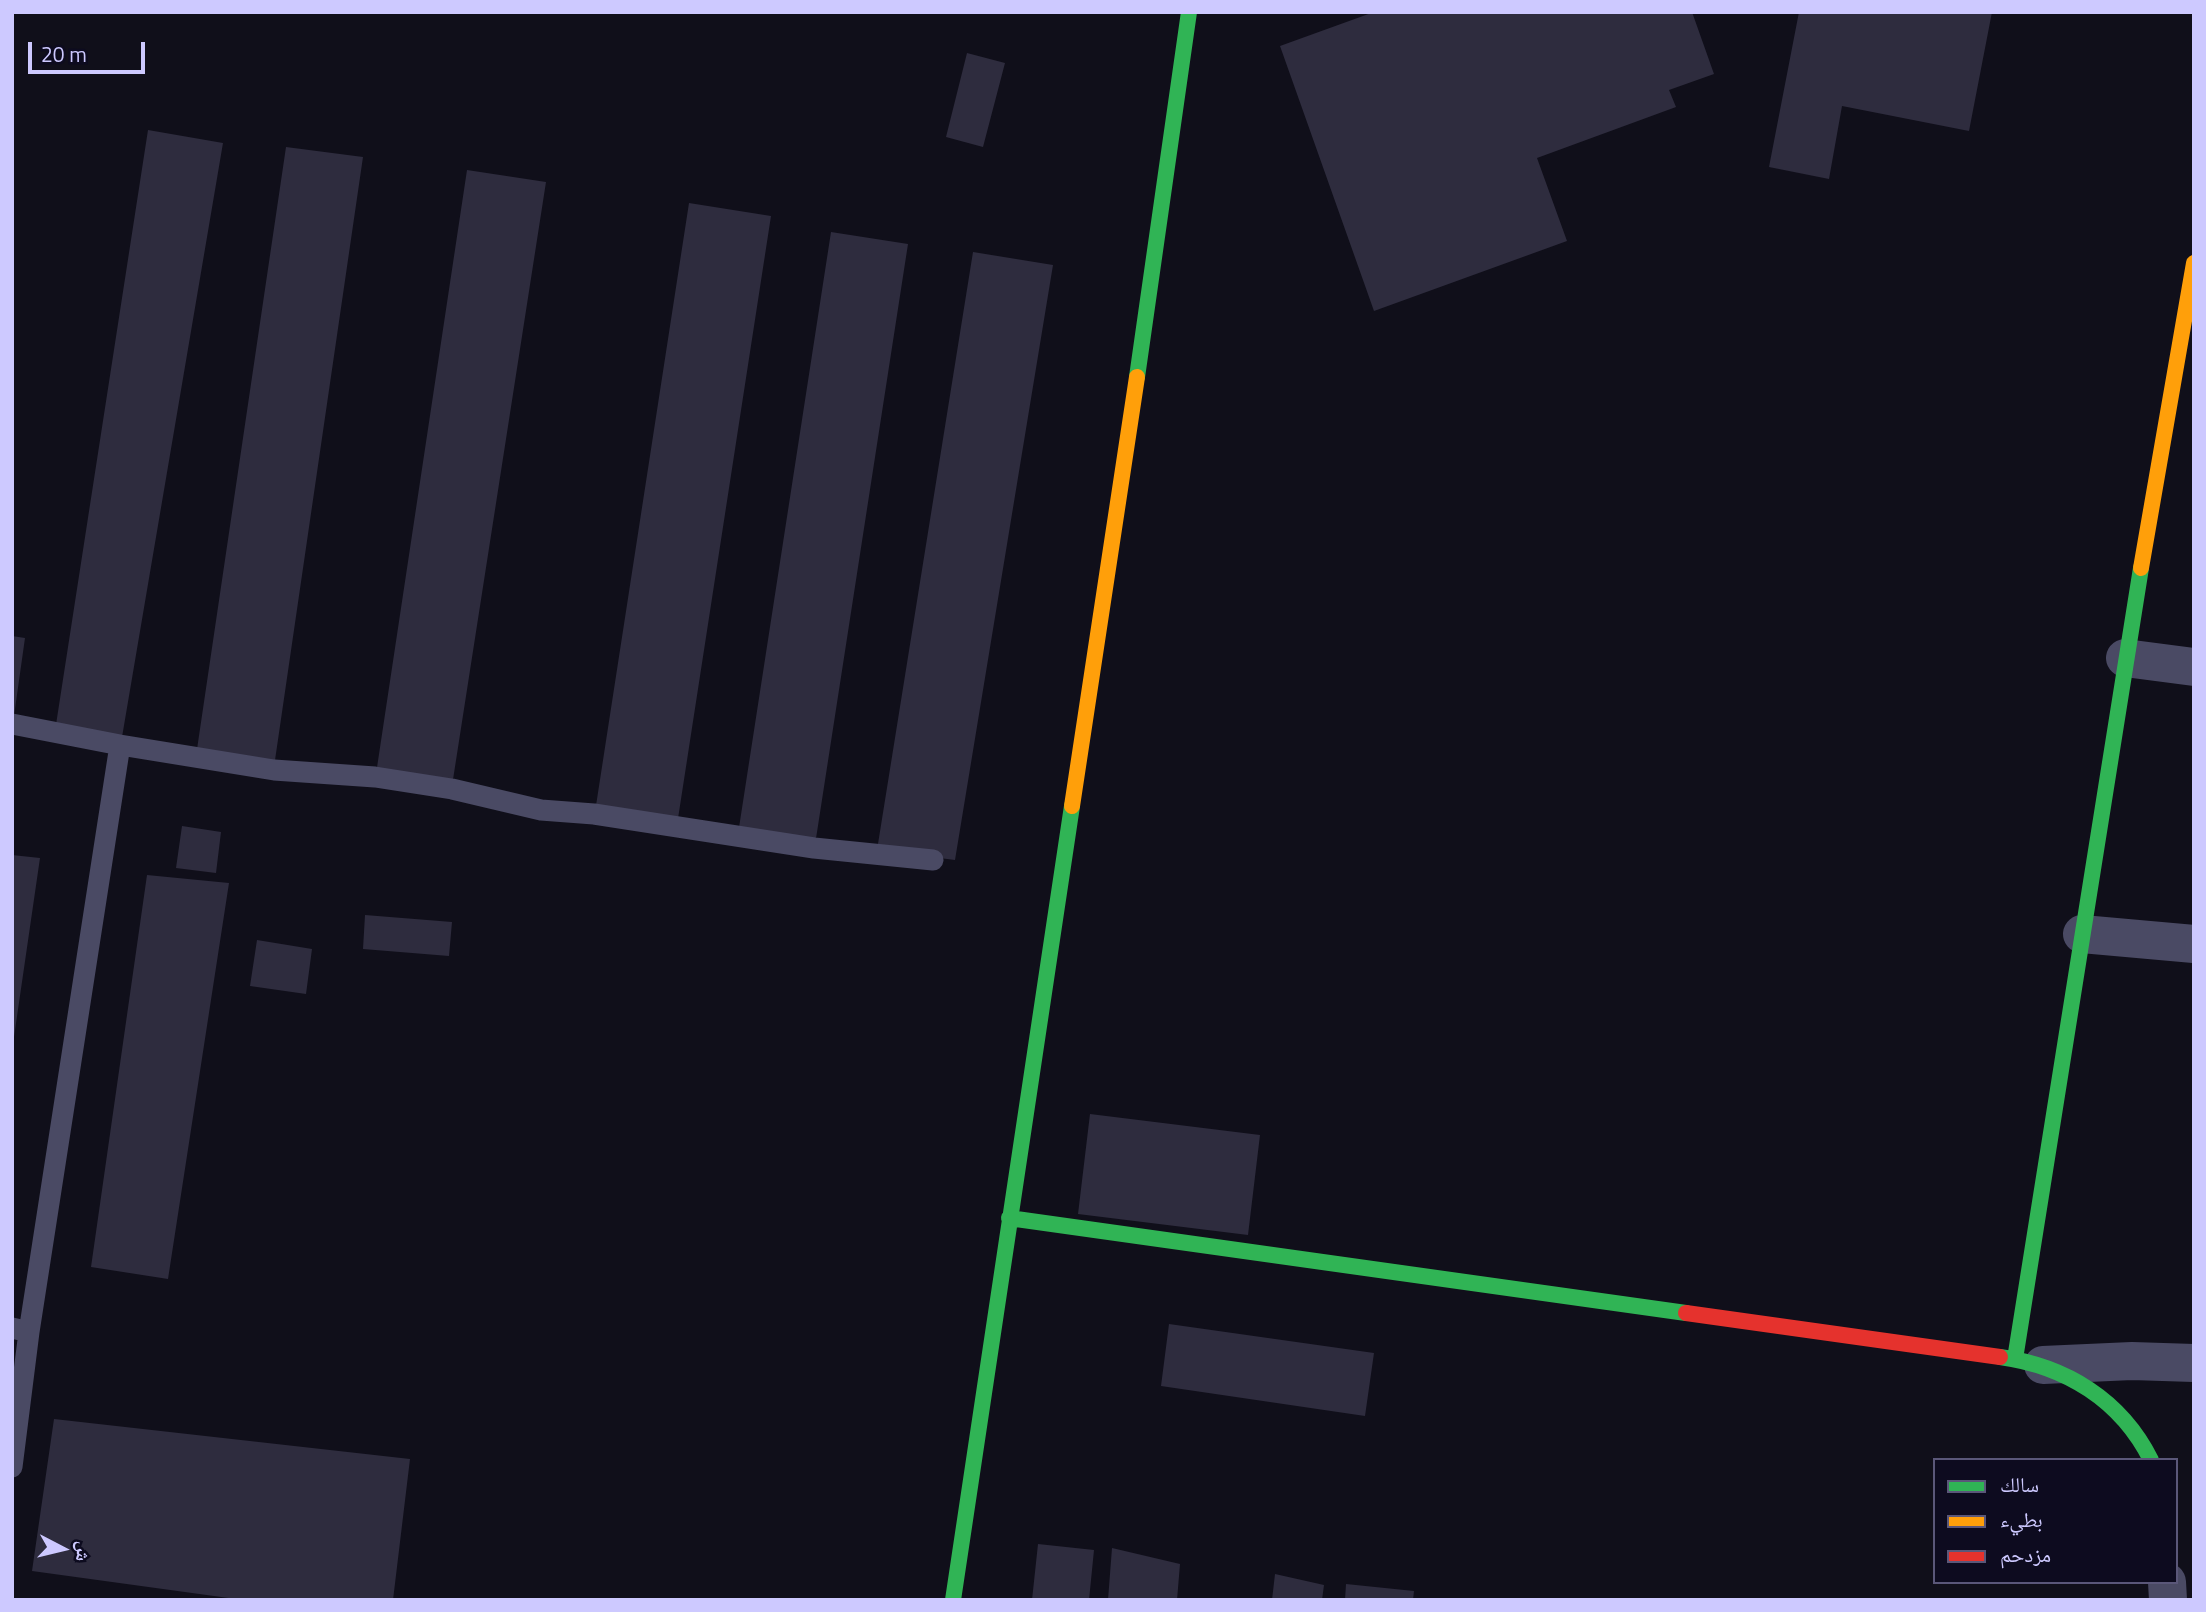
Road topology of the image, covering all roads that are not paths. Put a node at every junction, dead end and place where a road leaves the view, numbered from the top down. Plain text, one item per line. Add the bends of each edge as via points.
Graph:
1 (1189, 12) edge
2 (2194, 262) edge
3 (2125, 658) junction
4 (2190, 668) edge
5 (12, 724) edge
6 (120, 745) junction
7 (933, 860) dead end
8 (2082, 934) junction
9 (2194, 944) edge
10 (1009, 1218) junction
11 (21, 1330) edge
12 (2029, 1362) junction
13 (2194, 1363) edge
14 (2150, 1458) edge
15 (12, 1467) edge
16 (953, 1600) edge

1 - 10 street
2 - 3 street
3 - 4 street
3 - 8 street
5 - 6 lane
6 - 7 lane via 274,770 388,779 541,810
6 - 11 lane
8 - 9 street
8 - 12 street
10 - 12 street
10 - 16 street
11 - 15 lane
12 - 13 street
12 - 14 street via 2094,1391 2135,1431

